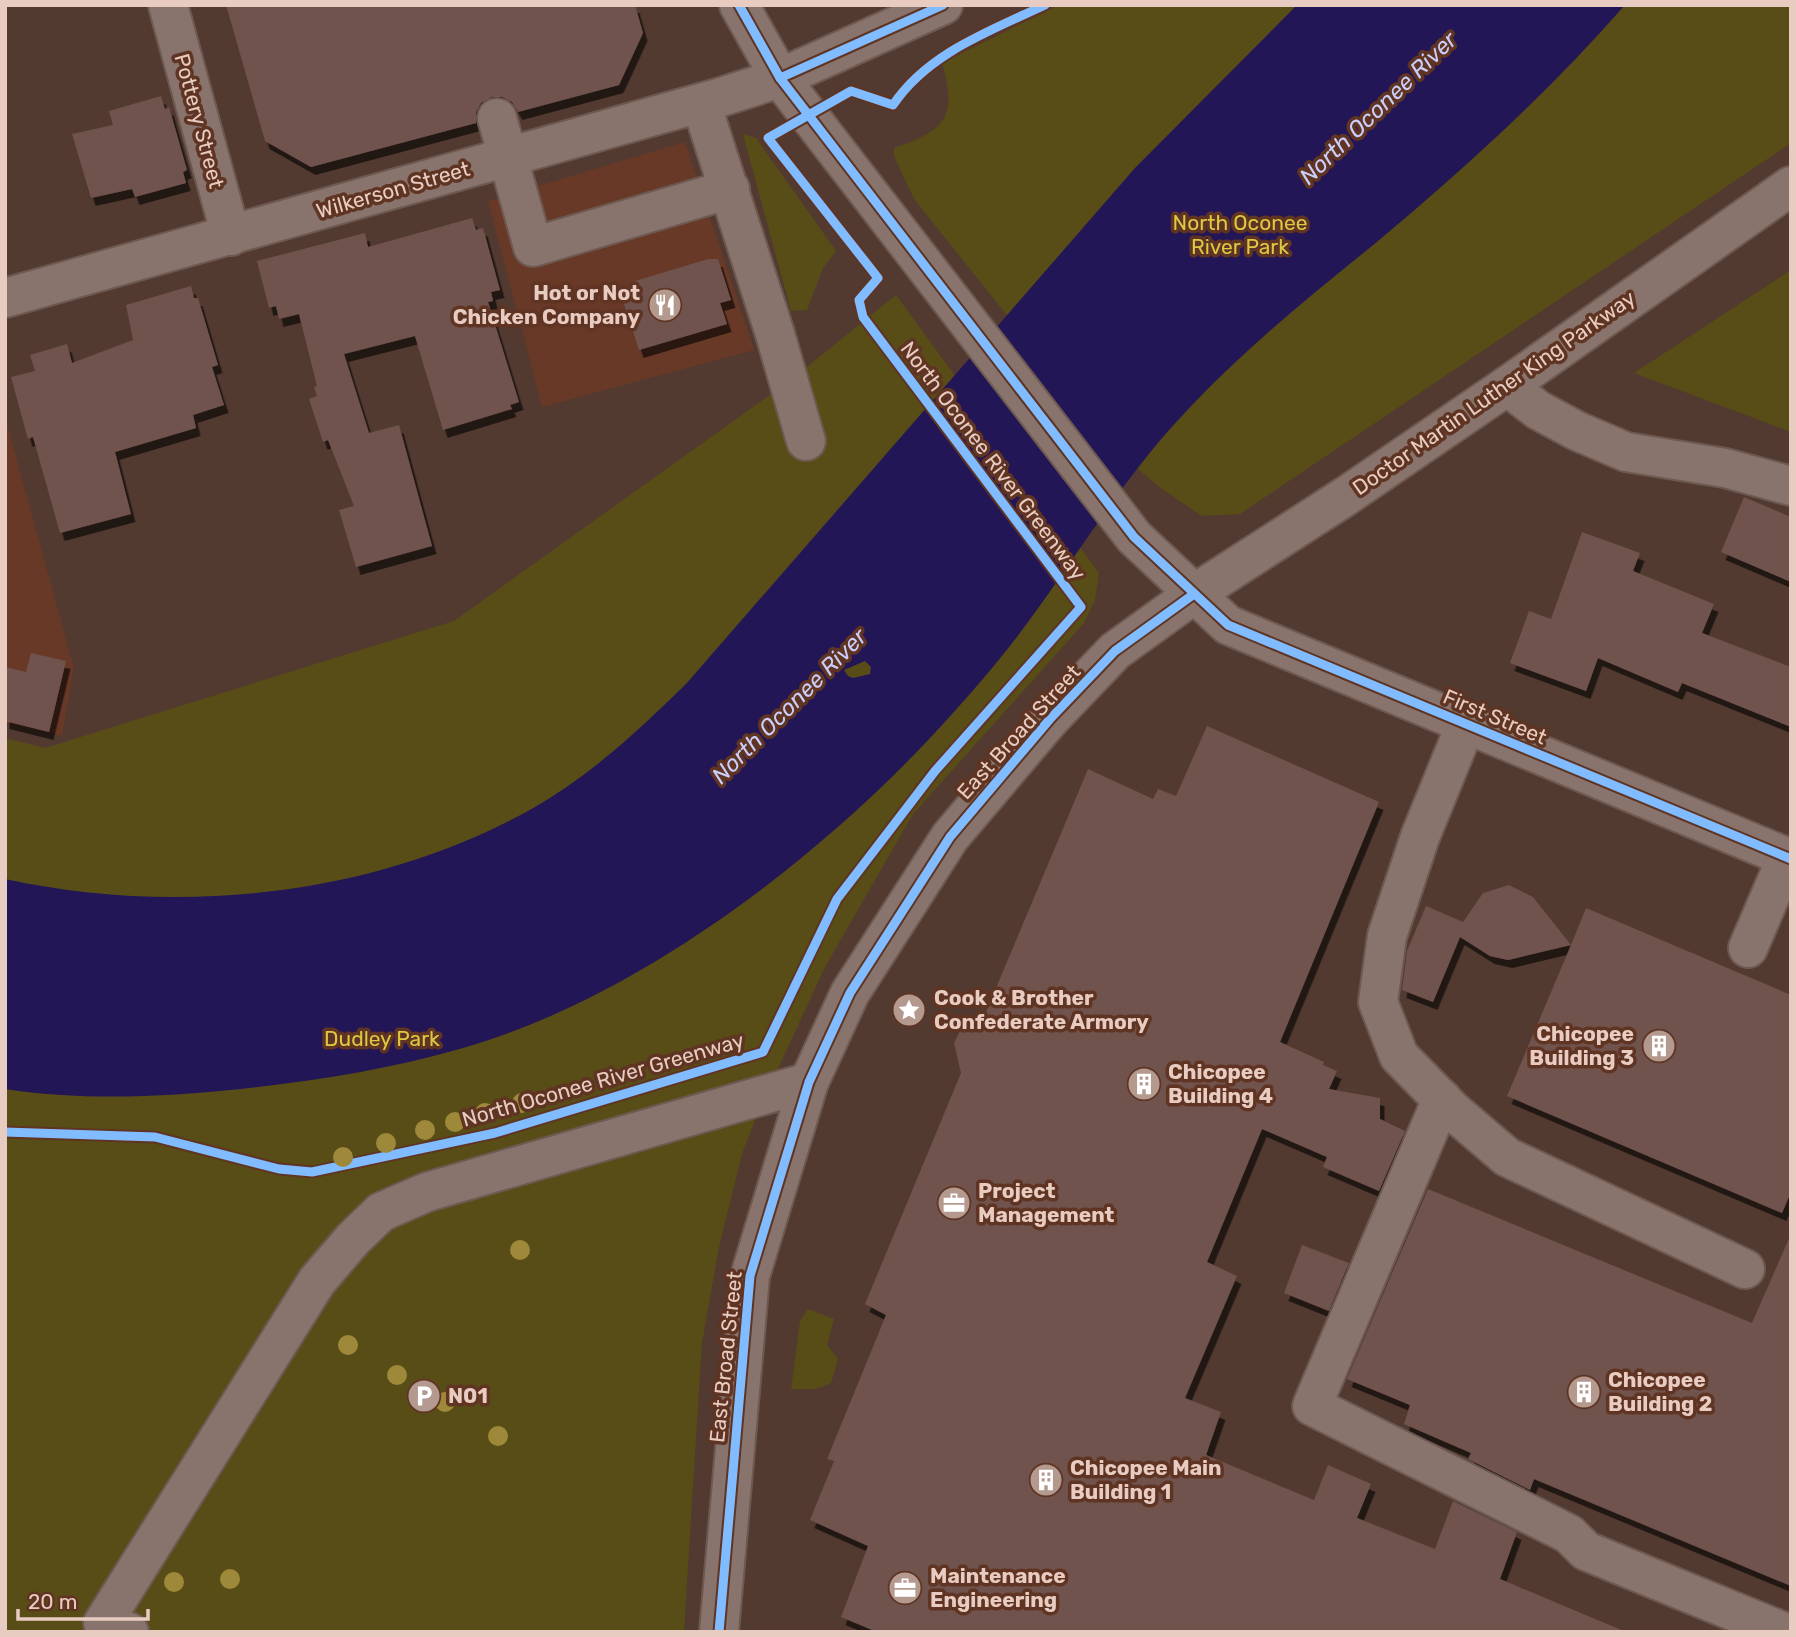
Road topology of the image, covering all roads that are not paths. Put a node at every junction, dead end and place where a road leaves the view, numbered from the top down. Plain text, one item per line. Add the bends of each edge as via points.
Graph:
1 (168, 5) edge
2 (739, 5) edge
3 (943, 5) edge
4 (779, 78) junction
5 (701, 103) junction
6 (497, 118) dead end
7 (507, 158) junction
8 (1791, 186) edge
9 (730, 189) junction
10 (231, 236) junction
11 (5, 298) edge
12 (1507, 386) junction
13 (806, 441) dead end
14 (1791, 486) edge
15 (1194, 594) junction
16 (1466, 724) junction
17 (1789, 858) edge
18 (1748, 948) dead end
19 (809, 1082) junction
20 (1442, 1099) junction
21 (1745, 1269) dead end
22 (129, 1632) edge
23 (719, 1632) edge
24 (1784, 1632) edge

1 - 10 street, Pottery Street
2 - 4 street
3 - 4 street, Wilkerson Street
4 - 5 street, Wilkerson Street
4 - 15 street via 1134,537
5 - 7 street, Wilkerson Street
5 - 9 street
6 - 7 street
7 - 9 street via 533,247
7 - 10 street, Wilkerson Street
8 - 12 street, Doctor Martin Luther King Parkway
9 - 13 street
10 - 11 street, Wilkerson Street
12 - 14 street via 1538,410 1626,452 1702,463
12 - 15 street, Doctor Martin Luther King Parkway
15 - 16 street, First Street via 1228,625
15 - 19 street, East Broad Street via 1115,651 950,836 849,993
16 - 17 street, First Street
16 - 20 street via 1420,837 1387,936 1378,1002 1399,1056
17 - 18 street
19 - 22 street via 427,1192 381,1212 317,1281 103,1623
19 - 23 street, East Broad Street via 750,1276
20 - 21 street via 1507,1157
20 - 24 street via 1312,1406 1569,1534 1586,1551

